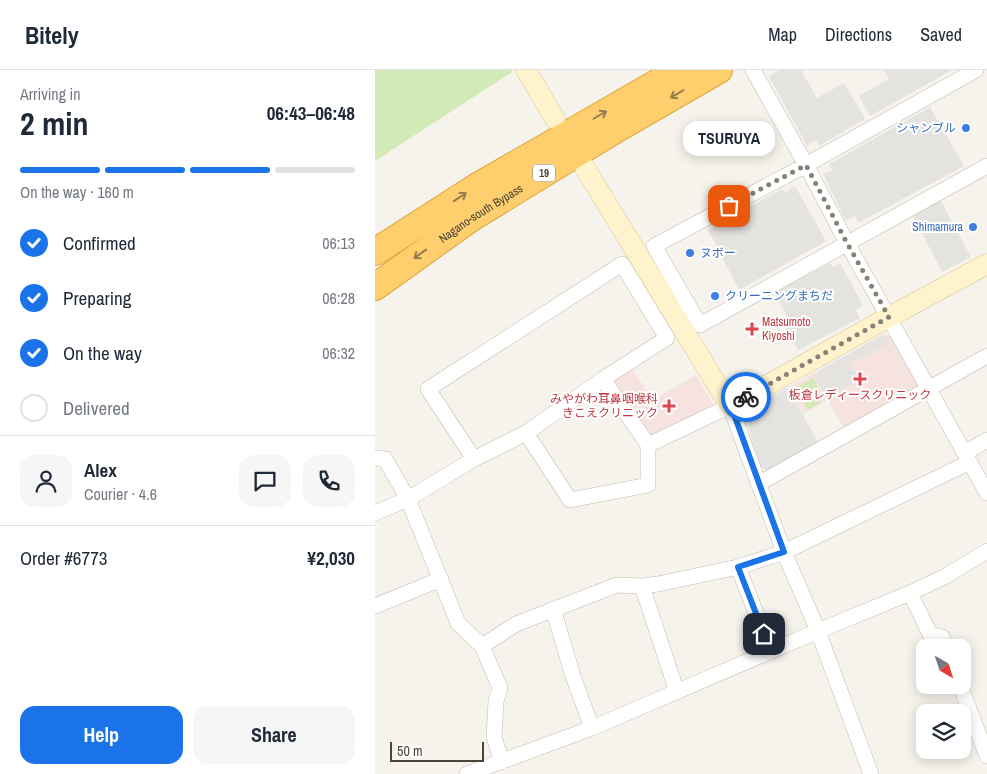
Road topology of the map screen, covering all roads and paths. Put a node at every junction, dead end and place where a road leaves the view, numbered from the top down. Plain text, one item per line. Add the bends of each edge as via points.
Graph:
1 (526, 70) edge
2 (679, 70) edge
3 (719, 70) edge
4 (753, 70) edge
5 (976, 70) edge
6 (555, 119) dead end
7 (806, 165) junction
8 (987, 166) edge
9 (585, 168) dead end
10 (847, 243) junction
11 (375, 252) edge
12 (987, 264) edge
13 (375, 287) edge
14 (889, 317) junction
15 (987, 356) edge
16 (603, 379) junction
17 (929, 387) junction
18 (731, 406) junction
19 (526, 433) junction
20 (987, 440) edge
21 (648, 446) junction
22 (967, 457) junction
23 (375, 458) edge
24 (474, 459) junction
25 (758, 484) junction
26 (987, 493) edge
27 (408, 499) junction
28 (375, 513) edge
29 (987, 551) edge
30 (784, 552) junction
31 (738, 567) junction
32 (441, 579) junction
33 (642, 586) junction
34 (910, 593) junction
35 (375, 606) edge
36 (553, 609) junction
37 (818, 631) junction
38 (943, 639) edge
39 (482, 646) junction
40 (771, 651) junction
41 (677, 692) junction
42 (964, 694) edge
43 (592, 728) junction
44 (984, 741) edge
45 (987, 756) edge
46 (502, 762) junction
47 (467, 774) edge
48 (871, 774) edge

1 - 6 street
11 -> 2 highway, Nagano-south Bypass / 19 via 476,187
3 -> 13 highway, Nagano-south Bypass / 19 via 470,219
4 - 7 street
5 - 7 street
7 - 10 street
7 - 10 street via 654,246 700,325
8 - 10 street
9 - 18 street
10 - 14 street
12 - 14 street
14 - 17 street
14 - 18 street
15 - 17 street
16 - 19 street
16 - 21 street
16 - 24 street via 667,338 622,264 428,389
17 - 22 street
17 - 25 street
18 - 21 street
18 - 25 street
19 - 21 street via 570,500 648,485
19 - 24 street
20 - 22 street
22 - 26 street
22 - 30 street
23 - 27 street via 385,459
24 - 27 street
25 - 30 street
27 - 28 street
27 - 32 street
29 - 34 street
30 - 31 street
30 - 37 street
31 - 33 street
31 - 40 street
32 - 35 street
32 - 39 street via 458,622
33 - 36 street via 617,585
33 - 41 street
34 - 37 street
34 - 38 street via 930,634
36 - 39 street via 516,624
36 - 43 street
37 - 40 street
37 - 48 street
39 - 46 street via 500,688 494,737
40 - 41 street
41 - 43 street
42 - 44 street
43 - 46 street
44 - 45 street
46 - 47 street

